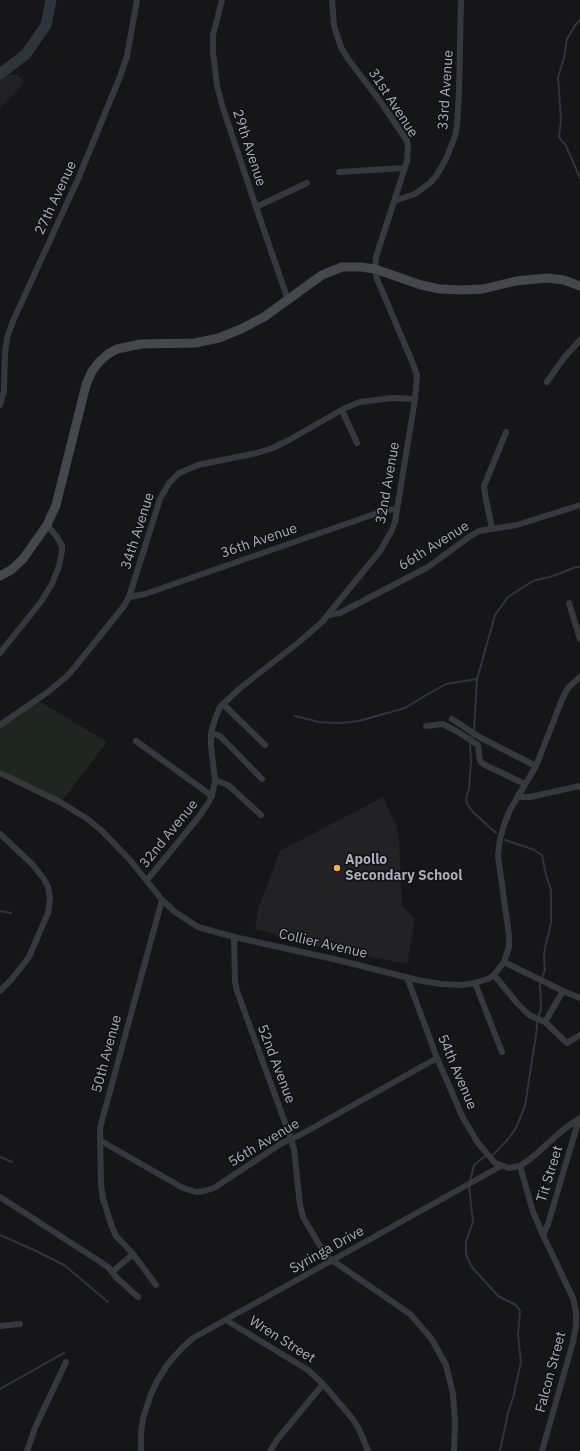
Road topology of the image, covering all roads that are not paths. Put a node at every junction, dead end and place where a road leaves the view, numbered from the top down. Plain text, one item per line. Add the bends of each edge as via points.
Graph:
1 (137, 0) edge
2 (222, 0) edge
3 (332, 0) edge
4 (461, 0) edge
5 (404, 168) junction
6 (339, 172) dead end
7 (307, 183) dead end
8 (394, 201) junction
9 (256, 207) junction
10 (375, 269) junction
11 (580, 286) edge
12 (288, 300) junction
13 (580, 340) edge
14 (547, 382) dead end
15 (415, 399) junction
16 (0, 405) edge
17 (342, 410) junction
18 (506, 432) dead end
19 (357, 443) dead end
20 (580, 505) edge
21 (397, 509) junction
22 (47, 525) junction
23 (492, 528) junction
24 (0, 576) edge
25 (129, 597) junction
26 (568, 604) dead end
27 (328, 614) junction
28 (580, 639) edge
29 (0, 653) edge
30 (580, 677) edge
31 (223, 704) junction
32 (452, 719) dead end
33 (0, 725) edge
34 (426, 726) dead end
35 (211, 733) junction
36 (136, 742) dead end
37 (265, 745) dead end
38 (536, 766) junction
39 (0, 773) edge
40 (262, 779) dead end
41 (215, 780) junction
42 (525, 784) junction
43 (580, 786) edge
44 (518, 795) junction
45 (212, 796) junction
46 (261, 815) dead end
47 (0, 834) edge
48 (147, 880) junction
49 (162, 900) junction
50 (234, 937) junction
51 (504, 962) junction
52 (494, 975) junction
53 (407, 977) junction
54 (475, 983) junction
55 (0, 991) edge
56 (563, 992) junction
57 (580, 998) edge
58 (545, 1022) junction
59 (580, 1035) edge
60 (502, 1052) dead end
61 (437, 1058) junction
62 (579, 1119) edge
63 (291, 1139) junction
64 (101, 1141) junction
65 (501, 1166) junction
66 (520, 1166) junction
67 (0, 1197) edge
68 (543, 1235) junction
69 (133, 1254) junction
70 (332, 1261) junction
71 (112, 1272) junction
72 (156, 1286) dead end
73 (138, 1297) dead end
74 (226, 1320) junction
75 (20, 1324) dead end
76 (0, 1326) edge
77 (66, 1362) dead end
78 (323, 1384) junction
79 (27, 1451) edge
80 (141, 1451) edge
81 (270, 1451) edge
82 (368, 1451) edge
83 (454, 1451) edge
84 (542, 1451) edge

1 - 16 street, 27th Avenue via 122,74 79,177 13,320 7,338 4,390
2 - 9 street, 29th Avenue via 213,35 214,71 222,104
3 - 5 street, 31st Avenue via 334,26 341,47 407,141 408,154
4 - 8 street, 33rd Avenue via 459,92 455,136 437,175 415,194
5 - 6 street
5 - 8 street, 31st Avenue
7 - 9 street
8 - 10 street, 31st Avenue via 376,257
9 - 12 street, 29th Avenue
10 - 11 street via 440,289 483,288 547,278 564,280
10 - 12 street via 352,266 330,271
10 - 15 street, 32nd Avenue via 416,375
12 - 22 street via 264,317 219,338 195,344 128,346 117,349 99,362 86,385 56,505
13 - 14 street
15 - 17 street, 34th Avenue via 368,400
15 - 21 street, 32nd Avenue
17 - 19 street
17 - 25 street, 34th Avenue via 273,448 198,465 179,473 169,483 160,499
18 - 23 street via 484,486
20 - 23 street, 66th Avenue via 517,525
21 - 25 street, 36th Avenue via 386,510 145,594
21 - 27 street, 32nd Avenue via 388,539
22 - 24 street via 24,559
22 - 29 street via 62,546 59,566 40,603
23 - 27 street, 66th Avenue via 474,534 428,567 398,583 340,613
25 - 33 street, 34th Avenue via 67,676
26 - 28 street
27 - 31 street, 32nd Avenue via 316,628
30 - 38 street, Collier Avenue via 568,688 563,697
31 - 35 street, 32nd Avenue
31 - 37 street
32 - 38 street via 476,735
34 - 42 street via 443,724 467,738 479,747 480,761 483,764
35 - 40 street via 220,736
35 - 41 street, 32nd Avenue
36 - 45 street
38 - 42 street, Collier Avenue
39 - 48 street, Collier Avenue via 86,818 113,841
41 - 45 street, 32nd Avenue
41 - 46 street via 228,785
42 - 44 street, Collier Avenue
43 - 44 street via 530,797
44 - 51 street, Collier Avenue via 505,822 499,848 509,935 509,947
45 - 48 street, 32nd Avenue
47 - 55 street via 44,880 50,898 48,913 28,957 12,980
48 - 49 street, Collier Avenue
49 - 50 street, Collier Avenue via 175,912 198,926
49 - 64 street, 50th Avenue via 101,1121
50 - 53 street, Collier Avenue
50 - 63 street, 52nd Avenue via 235,982 239,1000
51 - 52 street, Collier Avenue
51 - 56 street
52 - 54 street, Collier Avenue
52 - 58 street via 529,1015
53 - 54 street, Collier Avenue via 441,984
53 - 61 street, 54th Avenue
54 - 60 street
56 - 57 street
56 - 58 street
58 - 59 street via 567,1044
61 - 63 street, 56th Avenue
61 - 65 street, 54th Avenue via 463,1118 484,1151
62 - 66 street
62 - 68 street, Tit Street
63 - 64 street, 56th Avenue via 214,1188 196,1192 171,1183
63 - 70 street, 52nd Avenue via 301,1211 306,1224 326,1256
64 - 69 street, 50th Avenue via 101,1185 108,1216 116,1236
65 - 66 street, Syringa Drive
65 - 70 street, Syringa Drive
66 - 68 street, Falcon Street via 533,1212
67 - 71 street via 96,1258
68 - 84 street, Falcon Street via 573,1298 576,1318 573,1342
69 - 71 street
69 - 72 street, 50th Avenue
70 - 74 street, Syringa Drive
70 - 83 street, 52nd Avenue via 410,1314 434,1343 446,1366 453,1394
71 - 73 street
74 - 78 street, Wren Street via 308,1370
74 - 80 street, Syringa Drive via 194,1338 168,1364 157,1381 143,1418
75 - 76 street
77 - 79 street
78 - 81 street
78 - 82 street, Wren Street via 352,1418

